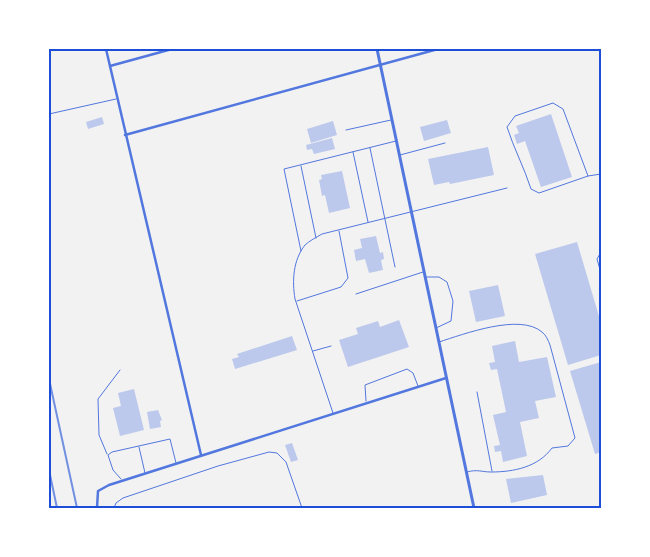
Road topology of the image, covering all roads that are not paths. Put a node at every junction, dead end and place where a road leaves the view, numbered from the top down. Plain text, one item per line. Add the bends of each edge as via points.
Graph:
1 (106, 49) edge
2 (172, 49) edge
3 (377, 49) edge
4 (438, 49) edge
5 (380, 65) junction
6 (110, 66) junction
7 (117, 99) junction
8 (49, 114) edge
9 (392, 120) junction
10 (346, 130) dead end
11 (125, 135) junction
12 (396, 141) junction
13 (445, 143) dead end
14 (370, 147) junction
15 (353, 152) junction
16 (400, 155) junction
17 (301, 165) junction
18 (601, 174) edge
19 (588, 176) junction
20 (507, 188) dead end
21 (412, 212) junction
22 (386, 218) junction
23 (368, 223) junction
24 (339, 230) junction
25 (316, 238) junction
26 (302, 252) junction
27 (601, 252) edge
28 (395, 267) dead end
29 (424, 272) junction
30 (601, 273) edge
31 (425, 277) junction
32 (356, 294) dead end
33 (296, 302) junction
34 (436, 329) junction
35 (438, 342) junction
36 (331, 346) dead end
37 (312, 351) junction
38 (120, 370) dead end
39 (446, 378) junction
40 (418, 386) junction
41 (477, 392) dead end
42 (366, 403) junction
43 (333, 414) junction
44 (139, 447) junction
45 (108, 455) junction
46 (201, 455) junction
47 (176, 464) junction
48 (466, 472) junction
49 (492, 472) junction
50 (145, 474) junction
51 (123, 481) junction
52 (97, 508) edge
53 (114, 508) edge
54 (302, 508) edge
55 (474, 508) edge

1 - 6 street
2 - 6 street
3 - 5 street
4 - 5 street
5 - 9 street
5 - 11 street
6 - 7 street
7 - 8 lane
7 - 11 street
9 - 10 lane
9 - 12 street
11 - 46 street
12 - 14 lane
12 - 16 street
13 - 16 lane
14 - 15 lane
14 - 22 lane
15 - 17 lane
15 - 23 lane
16 - 21 street
17 - 25 lane
17 - 26 lane via 284,169
18 - 19 lane
19 - 19 lane via 534,192 517,157 507,127 510,120 554,103 559,105
20 - 21 lane
21 - 22 lane
21 - 29 street
22 - 23 lane
22 - 28 lane
23 - 24 lane
24 - 25 lane
24 - 33 lane via 348,278 341,287
25 - 26 lane via 306,244
26 - 33 lane via 292,281
27 - 30 lane via 597,259
29 - 31 street
29 - 32 lane
31 - 34 street
31 - 34 lane via 439,277 447,282 453,301 451,321
33 - 37 lane
34 - 35 street
35 - 39 street
35 - 49 lane via 520,323 544,333 550,345 575,438 568,446 552,448 541,461 519,469
36 - 37 lane
37 - 43 lane
38 - 45 lane via 98,399 99,435
39 - 40 street
39 - 48 street
40 - 42 street
40 - 42 lane via 413,372 407,369 364,384
41 - 49 lane
42 - 43 street
43 - 46 street
44 - 45 lane
44 - 47 lane via 170,439
44 - 50 lane
45 - 51 lane
46 - 47 street
47 - 50 street
48 - 49 lane via 478,469
48 - 55 street
50 - 51 street
51 - 52 street via 98,491
53 - 54 lane via 123,498 218,466 277,452 286,462

